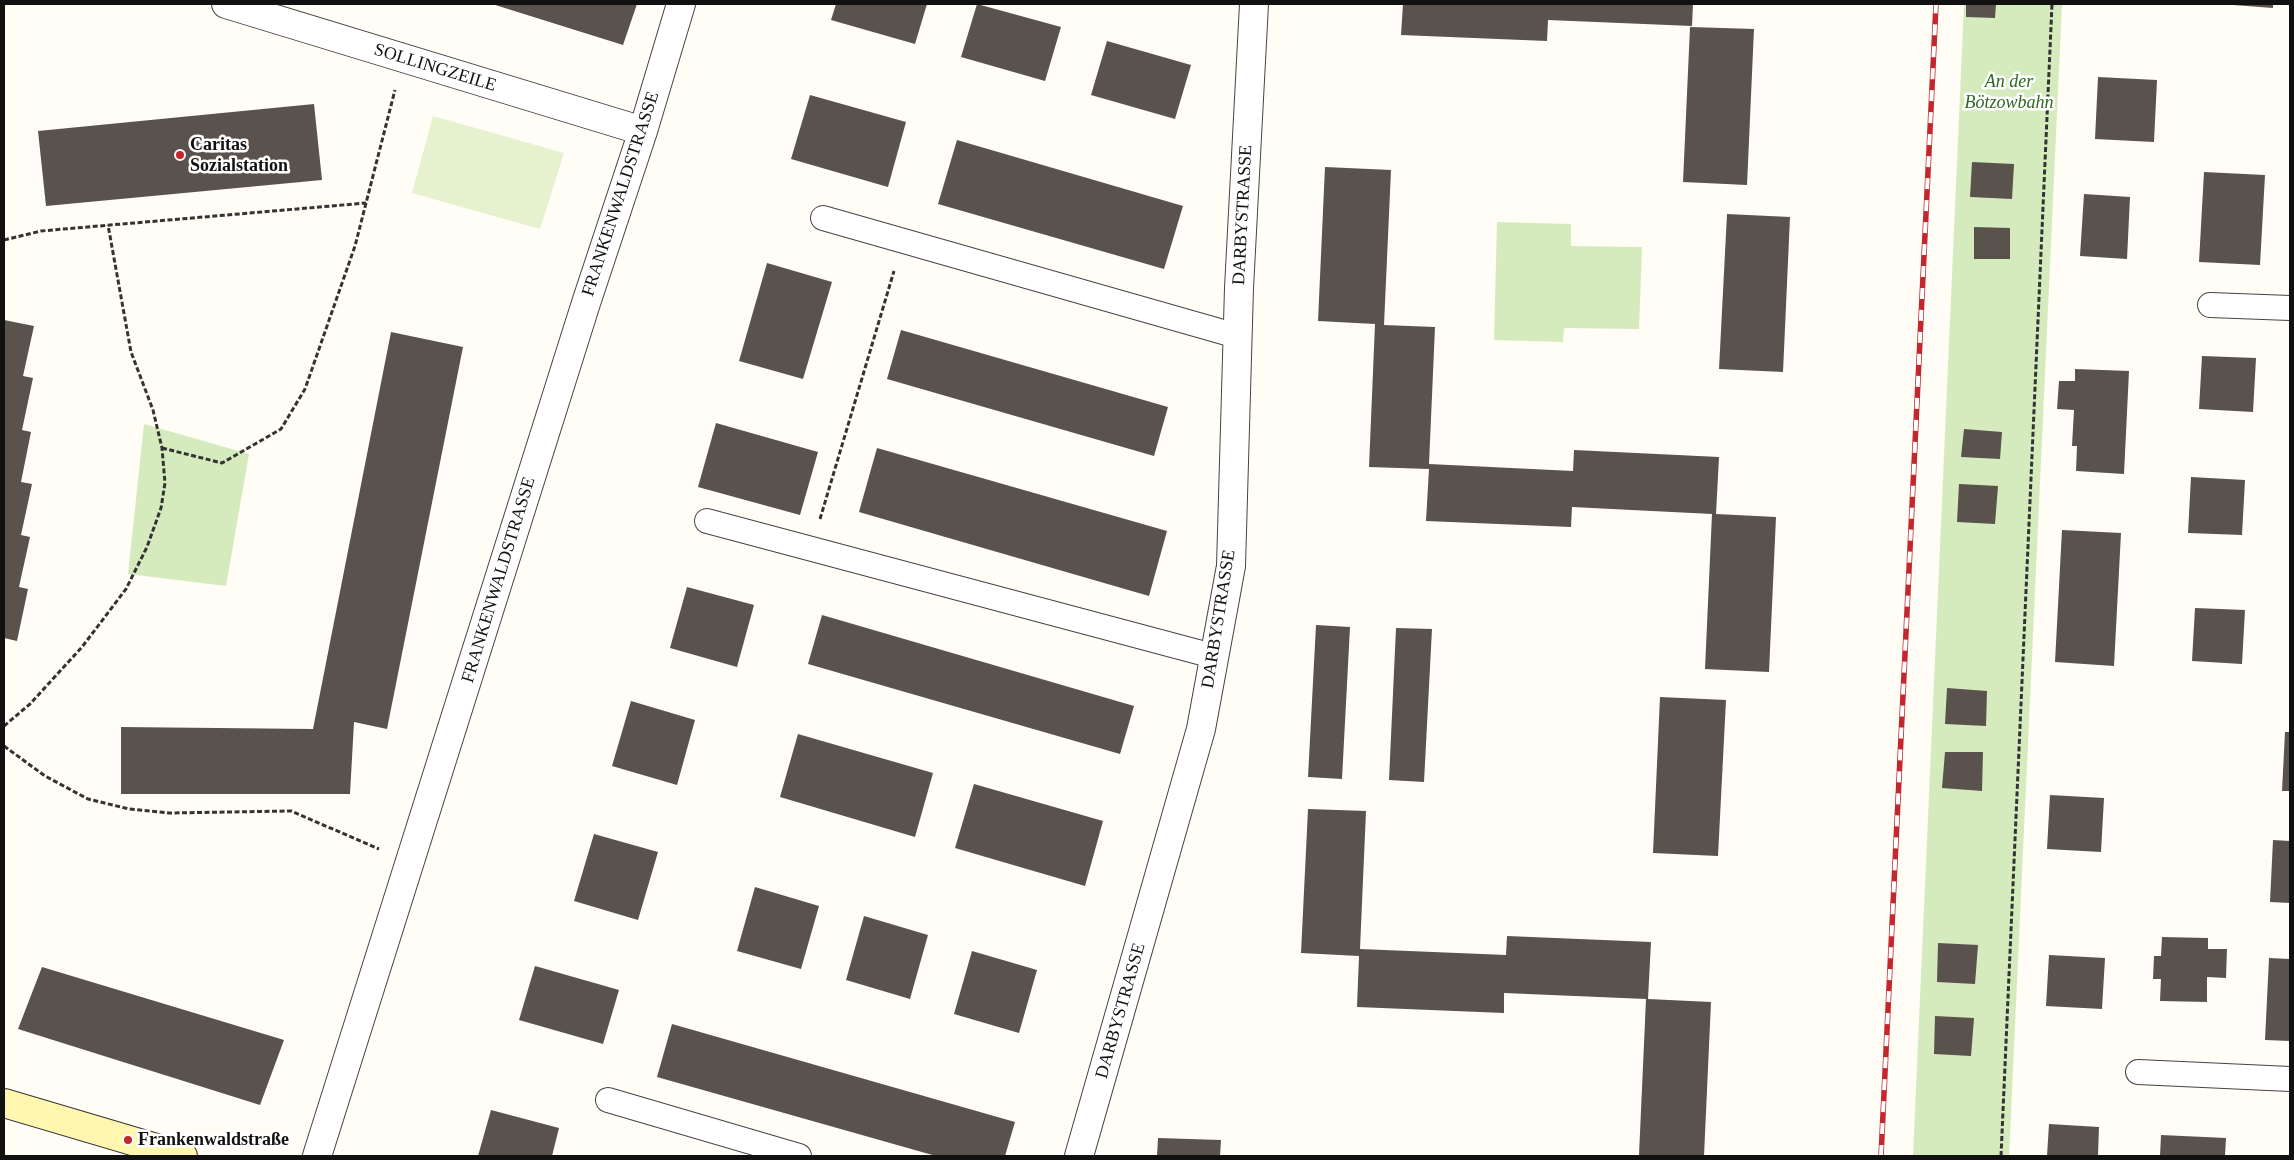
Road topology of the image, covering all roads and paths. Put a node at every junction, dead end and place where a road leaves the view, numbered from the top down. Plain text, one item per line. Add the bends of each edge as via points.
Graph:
1 (226, 4) edge
2 (681, 4) edge
3 (1254, 4) edge
4 (2052, 4) edge
5 (396, 84) dead end
6 (643, 131) junction
7 (366, 203) junction
8 (823, 218) dead end
9 (108, 225) junction
10 (4, 240) edge
11 (903, 240) junction
12 (2210, 305) dead end
13 (2290, 308) edge
14 (1237, 336) junction
15 (162, 448) junction
16 (707, 522) dead end
17 (811, 548) junction
18 (1213, 656) junction
19 (4, 726) edge
20 (4, 746) edge
21 (382, 850) dead end
22 (2138, 1072) dead end
23 (2290, 1079) edge
24 (608, 1100) dead end
25 (4, 1103) edge
26 (184, 1156) edge
27 (317, 1156) edge
28 (799, 1156) edge
29 (1079, 1156) edge
30 (2001, 1156) edge

1 - 6 street, SOLLINGZEILE
2 - 6 street, FRANKENWALDSTRASSE
3 - 14 street, DARBYSTRASSE
4 - 30 path
5 - 7 path
6 - 27 street, FRANKENWALDSTRASSE
7 - 9 path
7 - 15 path via 355,246 305,389 281,428 222,463
8 - 11 lane
9 - 10 path via 41,231
9 - 15 path via 131,352 153,410
11 - 14 lane
11 - 17 path
12 - 13 lane
14 - 18 street, DARBYSTRASSE via 1231,566
15 - 19 path via 165,483 161,508 126,590 82,647 30,704
16 - 17 lane
17 - 18 lane
18 - 29 street, DARBYSTRASSE via 1201,730
20 - 21 path via 45,776 88,799 129,809 169,812 291,811
22 - 23 lane
24 - 28 lane
25 - 26 street

